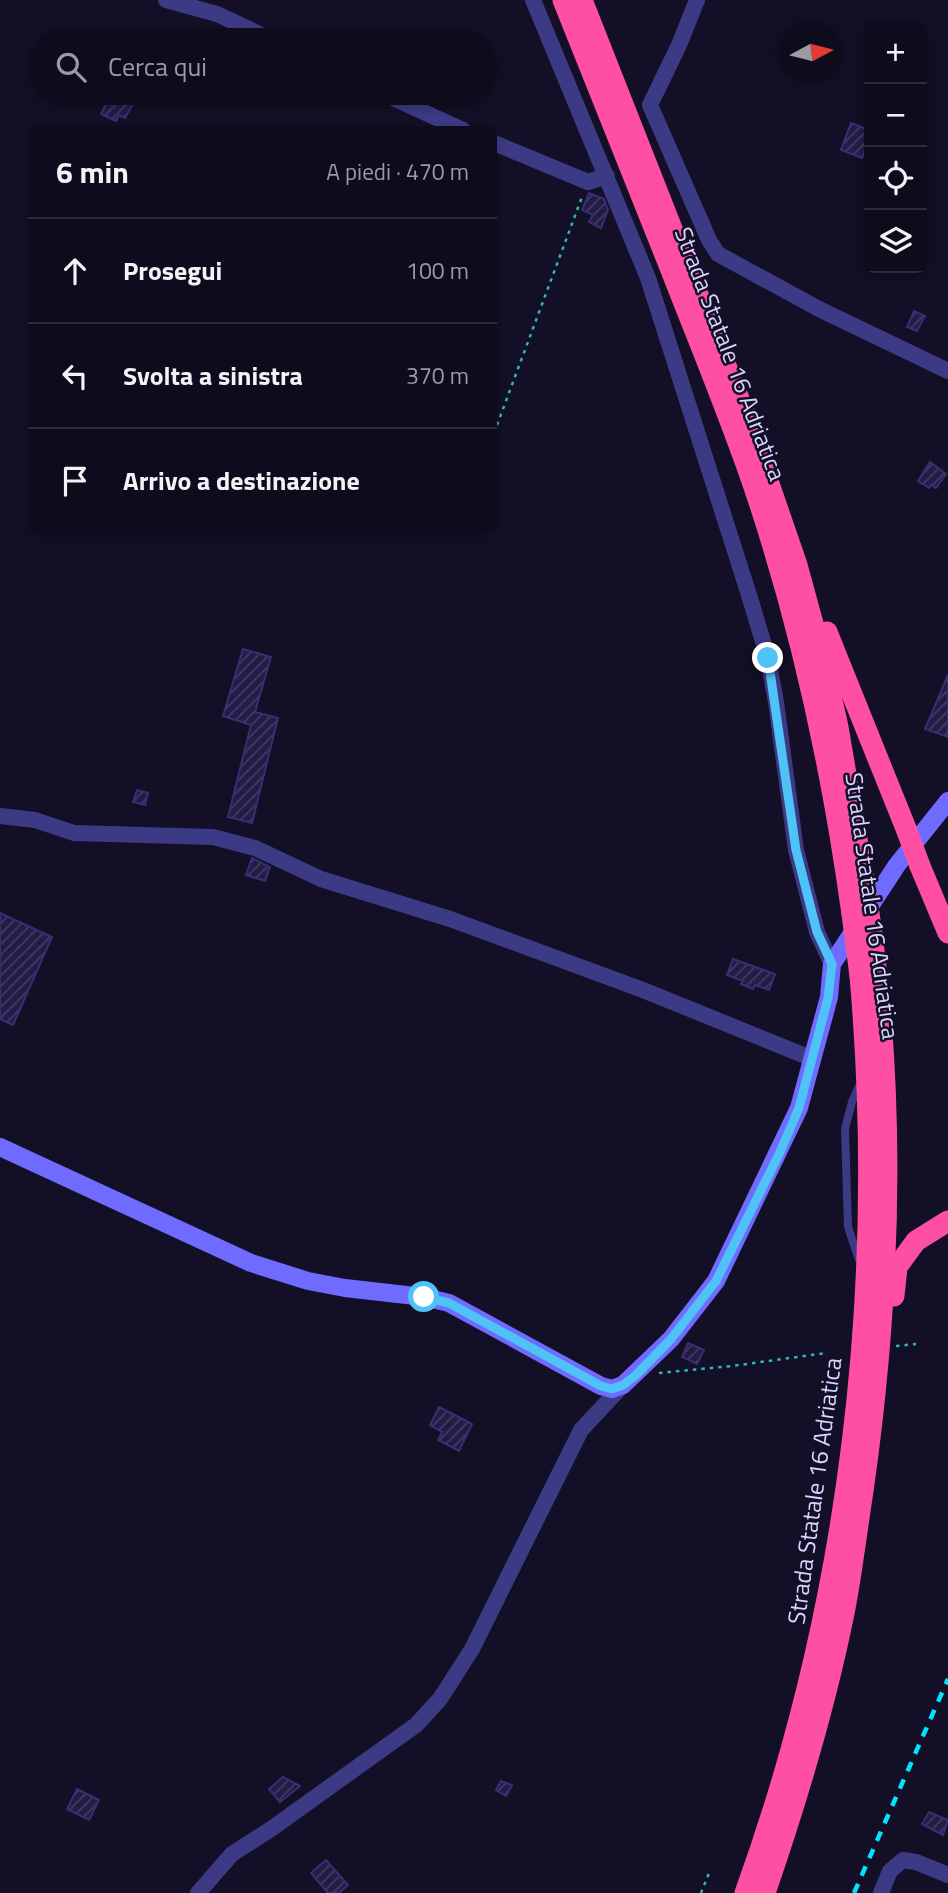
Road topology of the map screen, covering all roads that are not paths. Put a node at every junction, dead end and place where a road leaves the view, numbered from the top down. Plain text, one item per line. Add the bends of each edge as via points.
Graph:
1 (166, 0) edge
2 (533, 0) edge
3 (563, 0) edge
4 (582, 0) edge
5 (697, 0) edge
6 (247, 28) edge
7 (408, 105) edge
8 (454, 126) edge
9 (497, 144) edge
10 (607, 176) junction
11 (948, 371) edge
12 (788, 538) junction
13 (948, 801) edge
14 (0, 816) edge
15 (916, 830) junction
16 (948, 933) edge
17 (832, 964) junction
18 (813, 1059) junction
19 (0, 1147) edge
20 (948, 1221) edge
21 (629, 1381) junction
22 (855, 1542) junction
23 (948, 1875) edge
24 (198, 1893) edge
25 (745, 1893) edge
26 (765, 1893) edge
27 (881, 1893) edge

1 - 6 street via 217,14
2 - 10 street
3 - 25 highway, Strada Statale 16 Adriatica, bridge via 721,396 765,521 824,743 860,976 869,1204 862,1358 851,1459 819,1639 763,1844
4 - 12 highway, Strada Statale 16 Adriatica via 746,414
5 - 11 street via 650,105 718,254
7 - 8 street
9 - 10 street via 588,182
10 - 17 street via 656,303 768,658 796,850 817,932
12 - 15 highway
12 - 22 highway, Strada Statale 16 Adriatica, bridge via 836,715 878,988 885,1101 885,1220 876,1378
13 - 15 street
14 - 18 street via 35,820 74,833 213,837 256,848 321,879 450,919
15 - 16 highway, bridge via 920,866
15 - 17 street
17 - 18 street
18 - 21 street via 780,1152 716,1281 671,1339
19 - 21 street via 251,1263 345,1289 449,1303 601,1386 612,1389
20 - 22 highway via 916,1241 897,1267 879,1464
21 - 24 street via 581,1430 472,1649 440,1699 416,1725 232,1854
22 - 26 highway, Strada Statale 16 Adriatica via 844,1618 804,1773
23 - 27 street via 903,1860 890,1871

